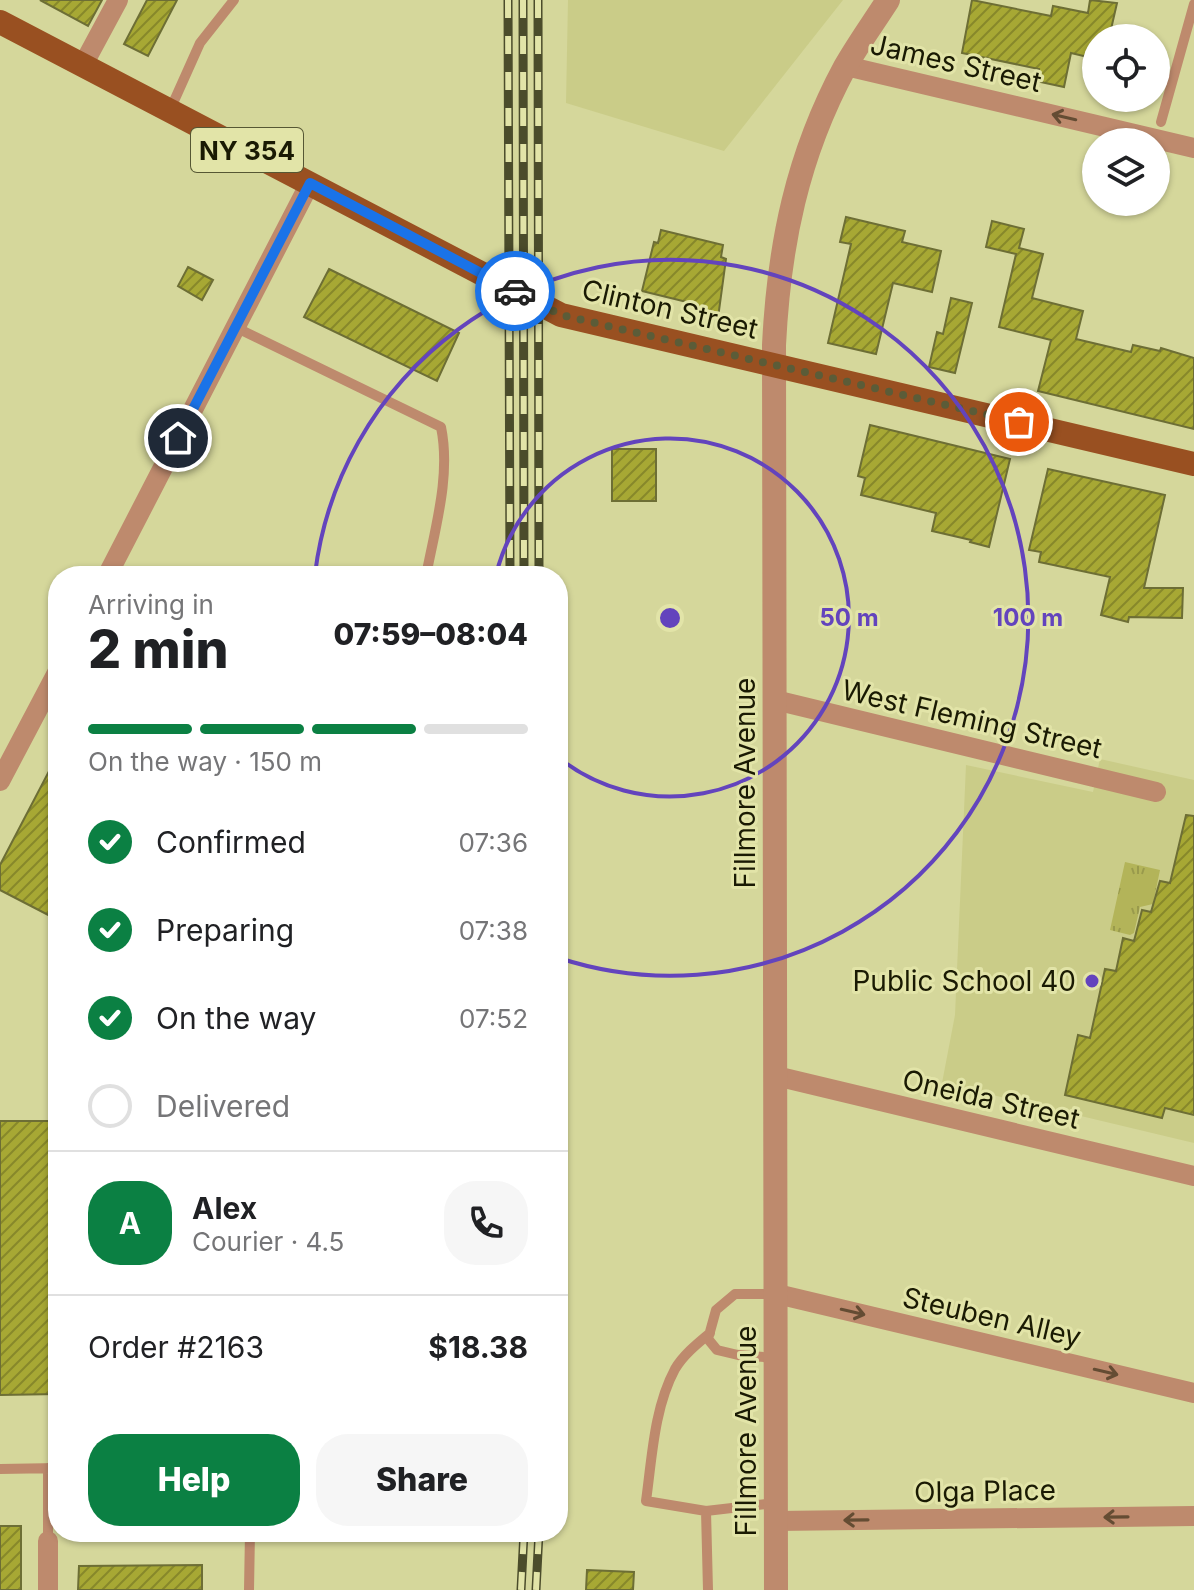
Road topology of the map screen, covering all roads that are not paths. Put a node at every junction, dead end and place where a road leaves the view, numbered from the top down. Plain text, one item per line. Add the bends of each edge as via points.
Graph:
1 (118, 0) edge
2 (234, 0) edge
3 (888, 0) edge
4 (1194, 4) edge
5 (0, 22) edge
6 (83, 65) junction
7 (846, 66) junction
8 (170, 110) junction
9 (1161, 122) dead end
10 (1194, 148) edge
11 (310, 183) junction
12 (235, 327) junction
13 (775, 364) junction
14 (1194, 464) edge
15 (112, 566) edge
16 (428, 566) edge
17 (48, 690) edge
18 (775, 700) junction
19 (0, 781) edge
20 (1156, 792) dead end
21 (776, 1076) junction
22 (1194, 1176) edge
23 (777, 1294) junction
24 (710, 1333) junction
25 (776, 1358) junction
26 (1194, 1393) edge
27 (48, 1468) edge
28 (0, 1469) edge
29 (706, 1511) junction
30 (776, 1512) junction
31 (1194, 1516) edge
32 (48, 1541) edge
33 (250, 1542) edge
34 (48, 1590) edge
35 (249, 1590) edge
36 (708, 1590) edge
37 (776, 1590) edge

1 - 6 street
2 - 8 lane via 200,43
3 - 7 street, Fillmore Avenue
4 - 9 lane
5 - 6 main road, Clinton Street / NY 354
6 - 8 main road, Clinton Street / NY 354
10 -> 7 street, James Street
7 - 13 street, Fillmore Avenue via 810,145 786,229 777,286
8 - 11 main road, Clinton Street / NY 354
11 - 12 street
11 - 13 main road, Clinton Street / NY 354 via 561,315
12 - 15 street
12 - 16 lane via 441,427 442,488
13 - 14 main road, Clinton Street / NY 354
13 - 18 street, Fillmore Avenue
17 - 19 street
18 - 20 street, West Fleming Street
18 - 21 street, Fillmore Avenue
21 - 22 street, Oneida Street
21 - 23 street, Fillmore Avenue
23 - 24 lane via 735,1294 716,1310
23 - 25 street, Fillmore Avenue
23 -> 26 street, Steuben Alley
24 - 25 lane via 708,1339 717,1350
24 - 29 lane via 676,1366 665,1393 646,1501
25 - 30 street, Fillmore Avenue
27 - 28 lane
29 - 30 lane
29 - 36 lane
31 -> 30 street, Olga Place
30 - 37 street, Fillmore Avenue
32 - 34 street
33 - 35 lane

